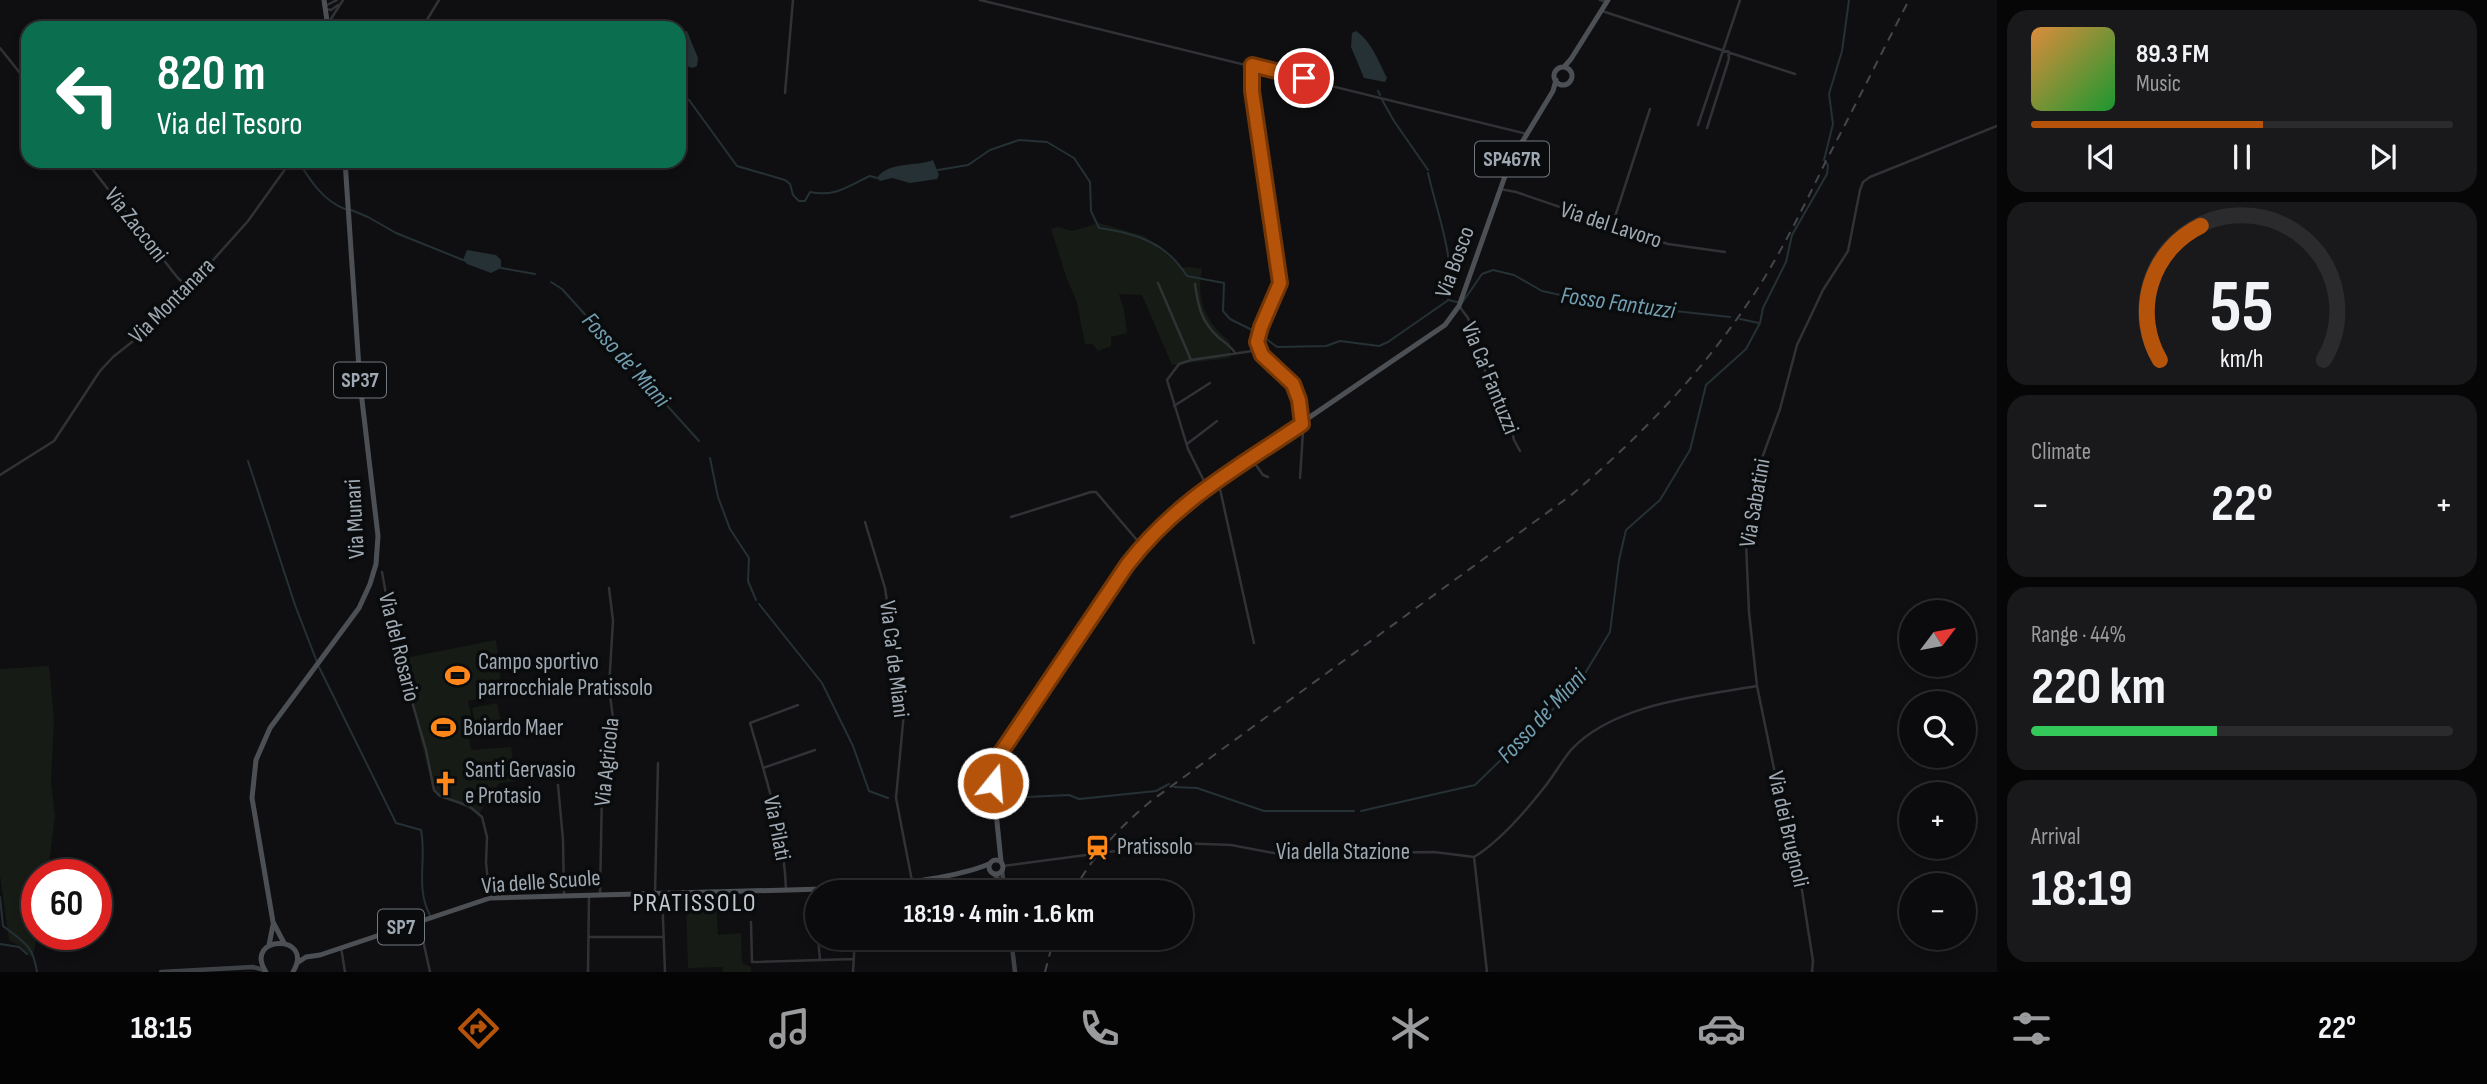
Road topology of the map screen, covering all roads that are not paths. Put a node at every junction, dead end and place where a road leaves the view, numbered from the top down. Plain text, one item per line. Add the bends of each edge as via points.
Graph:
1 (337, 0) edge
2 (343, 0) edge
3 (439, 0) edge
4 (793, 0) edge
5 (980, 0) edge
6 (1740, 0) edge
7 (1605, 1) edge
8 (325, 5) edge
9 (1602, 10) junction
10 (331, 21) edge
11 (426, 21) edge
12 (0, 48) edge
13 (1726, 51) junction
14 (1252, 65) junction
15 (1567, 69) junction
16 (21, 74) edge
17 (1795, 74) dead end
18 (1556, 80) junction
19 (1562, 85) junction
20 (1553, 91) junction
21 (785, 93) dead end
22 (1650, 109) dead end
23 (1698, 125) dead end
24 (1997, 126) edge
25 (1707, 128) dead end
26 (1527, 134) junction
27 (91, 168) edge
28 (286, 168) edge
29 (345, 168) edge
30 (1500, 189) junction
31 (1612, 226) junction
32 (1725, 252) dead end
33 (189, 284) junction
34 (1158, 284) dead end
35 (1195, 284) dead end
36 (1460, 303) junction
37 (1259, 350) junction
38 (1235, 353) junction
39 (1191, 360) junction
40 (1210, 383) dead end
41 (1174, 407) junction
42 (1217, 421) dead end
43 (1301, 424) junction
44 (1187, 444) junction
45 (1520, 451) dead end
46 (1251, 458) junction
47 (0, 475) edge
48 (1268, 477) dead end
49 (1300, 478) dead end
50 (1218, 480) junction
51 (1207, 487) junction
52 (1011, 517) dead end
53 (865, 522) dead end
54 (1142, 546) junction
55 (382, 572) dead end
56 (609, 588) dead end
57 (1254, 643) dead end
58 (1757, 686) junction
59 (798, 705) dead end
60 (815, 750) dead end
61 (658, 763) dead end
62 (763, 768) junction
63 (558, 785) dead end
64 (998, 839) junction
65 (1474, 857) junction
66 (990, 862) junction
67 (1002, 866) junction
68 (978, 869) junction
69 (993, 873) junction
70 (921, 879) joint
71 (912, 880) edge
72 (916, 880) edge
73 (998, 880) edge
74 (1004, 880) edge
75 (786, 889) junction
76 (805, 889) edge
77 (659, 893) junction
78 (564, 895) junction
79 (600, 895) junction
80 (589, 896) junction
81 (490, 898) junction
82 (273, 922) junction
83 (419, 922) junction
84 (751, 922) dead end
85 (589, 937) junction
86 (664, 937) junction
87 (284, 943) junction
88 (269, 945) junction
89 (341, 947) junction
90 (819, 950) edge
91 (854, 950) edge
92 (1012, 950) edge
93 (295, 951) junction
94 (262, 956) junction
95 (313, 956) junction
96 (854, 959) junction
97 (820, 960) junction
98 (746, 962) dead end
99 (752, 962) junction
100 (297, 963) junction
101 (246, 968) junction
102 (209, 971) edge
103 (265, 971) edge
104 (161, 972) edge
105 (293, 972) edge
106 (345, 972) edge
107 (430, 972) edge
108 (588, 972) edge
109 (665, 972) edge
110 (853, 972) edge
111 (1015, 972) edge
112 (1487, 972) edge
113 (1812, 972) edge

1 - 8 street
2 - 8 street via 335,8
2 - 10 street
3 - 11 street
4 - 21 street
5 - 14 street
6 - 13 street
7 - 9 main road, Via Bosco / SP467R
9 - 13 street
9 - 15 main road, Via Bosco / SP467R
12 - 16 street
13 - 17 street
13 - 23 street
13 - 25 street via 1729,59
14 - 26 street
14 - 37 street via 1280,283 1261,327
15 - 18 main road, Via Bosco / SP467R via 1555,72
15 - 19 main road, Via Bosco / SP467R via 1571,80
18 - 19 main road
18 - 20 main road, Via Bosco / SP467R
19 - 20 main road, Via Bosco / SP467R
20 - 26 main road, Via Bosco / SP467R
22 - 31 street
24 - 58 street, Via Sabatini via 1870,177 1861,185 1848,251 1800,340 1757,479 1745,563
26 - 30 main road, Via Bosco / SP467R
27 - 33 street, Via Zacconi via 177,277
28 - 33 street, Via Montanara via 248,221
29 - 82 main road, Via Munari / SP37 via 377,554 363,599 258,751 253,810
30 - 31 street, Via del Lavoro
30 - 36 main road, Via Bosco / SP467R
31 - 32 street, Via del Lavoro via 1668,244
33 - 47 street, Via Montanara via 158,320 100,371 54,441
34 - 39 street
35 - 38 street via 1203,319
36 - 43 main road, Via Bosco / SP467R via 1445,325
36 - 45 street, Via Ca' Fantuzzi
37 - 38 street
37 - 43 street via 1293,384
38 - 39 street
39 - 41 street via 1179,364 1167,380
40 - 41 street
41 - 44 street
42 - 44 street
43 - 46 main road, Via Bosco / SP467R
43 - 49 street
44 - 51 street
46 - 48 street
46 - 50 main road, Via Bosco / SP467R
50 - 51 main road, Via Bosco / SP467R
50 - 57 street
51 - 54 main road, Via Bosco / SP467R
52 - 54 street via 1096,492
53 - 71 street, Via Ca' de Miani via 885,588 904,712 896,798
54 - 64 main road, Via Bosco / SP467R via 1000,754 993,783
55 - 81 street, Via del Rosario via 394,639 434,790 476,810 485,826
56 - 79 street, Via Agricola via 614,732 601,790
58 - 65 street via 1680,700 1623,716 1594,731 1571,750 1513,822
58 - 113 street, Via dei Brugnoli via 1798,865
59 - 62 street, Via Pilati via 750,723
60 - 62 street, Via Pilati
61 - 77 street
62 - 75 street, Via Pilati via 785,860
63 - 78 street
64 - 66 main road, Via Bosco / SP467R
64 - 67 main road, Via Bosco / SP467R
65 - 67 street, Via della Stazione via 1434,852 1279,855 1230,845 1177,843
65 - 112 street
66 - 67 main road via 997,859
66 - 68 main road, Via delle Scuole / SP7
66 - 69 main road, Via Bosco / SP467R
67 - 69 main road via 999,874
67 - 74 main road, Via Bosco / SP467R
68 - 69 main road, Via delle Scuole / SP7
68 - 70 main road, Via delle Scuole / SP7
69 - 73 main road, Via Bosco / SP467R
70 - 72 main road, Via delle Scuole / SP7
75 - 76 main road, Via delle Scuole / SP7
75 - 77 main road, Via delle Scuole / SP7
77 - 79 main road, Via delle Scuole / SP7
77 - 86 street
78 - 80 main road, Via delle Scuole / SP7
78 - 81 main road, Via delle Scuole / SP7
79 - 80 main road, Via delle Scuole / SP7
80 - 85 street
81 - 83 main road, Via delle Scuole / SP7
82 - 87 main road, Via Munari / SP37
82 - 88 main road, Via Munari / SP37
83 - 89 main road, Via delle Scuole / SP7
83 - 107 street
84 - 99 street
85 - 86 street
85 - 108 street
86 - 109 street
87 - 88 main road
87 - 93 main road
88 - 94 main road
89 - 95 main road, Via delle Scuole / SP7
89 - 106 street
90 - 97 street
91 - 96 street
92 - 111 main road
93 - 95 main road
93 - 100 main road
94 - 101 main road
94 - 103 main road
95 - 100 main road, Via delle Scuole / SP7
96 - 97 street
96 - 110 street
97 - 99 street
98 - 99 street
100 - 105 main road
101 - 102 main road
101 - 103 main road
102 - 104 main road

